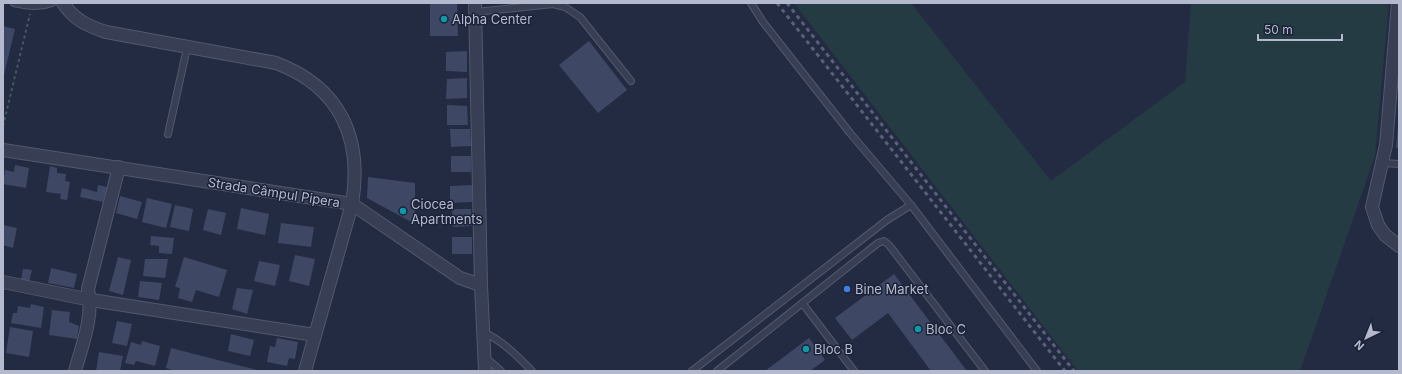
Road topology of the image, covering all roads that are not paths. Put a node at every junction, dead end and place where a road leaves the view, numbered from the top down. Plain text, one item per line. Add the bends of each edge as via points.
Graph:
1 (14, 3) edge
2 (52, 3) edge
3 (63, 3) edge
4 (751, 3) edge
5 (1398, 3) edge
6 (475, 8) edge
7 (187, 48) junction
8 (1396, 58) edge
9 (631, 81) dead end
10 (168, 134) dead end
11 (3, 150) edge
12 (1383, 163) junction
13 (1399, 164) edge
14 (119, 167) junction
15 (352, 204) junction
16 (912, 205) junction
17 (1399, 246) edge
18 (3, 282) edge
19 (481, 285) junction
20 (90, 300) junction
21 (803, 304) junction
22 (483, 332) junction
23 (315, 335) junction
24 (484, 356) junction
25 (724, 365) junction
26 (75, 371) edge
27 (305, 371) edge
28 (478, 371) edge
29 (485, 371) edge
30 (501, 371) edge
31 (532, 371) edge
32 (692, 371) edge
33 (717, 371) edge
34 (729, 371) edge
35 (854, 371) edge
36 (985, 371) edge
37 (1037, 371) edge

1 - 2 lane via 32,7
3 - 7 street via 70,13 85,25 106,32
4 - 16 lane via 850,133
5 - 8 street
6 - 9 lane via 553,4 565,6 580,16
6 - 19 street
7 - 10 lane
7 - 15 street via 276,63 295,70 327,94 341,112 355,162 356,183
8 - 12 street
11 - 14 street, Strada Câmpul Pipera
12 - 13 lane
12 - 17 street via 1372,207 1378,225
14 - 15 street, Strada Câmpul Pipera
14 - 20 street via 88,290
15 - 19 street via 460,278
15 - 23 street, Strada Câmpul Pipera
16 - 32 lane via 888,220
16 - 37 lane
18 - 20 street
19 - 22 street
20 - 23 street
20 - 26 street via 90,314
21 - 25 lane
21 - 35 lane
21 - 36 lane via 878,243 884,241 890,245
22 - 24 street
22 - 31 lane via 508,346
23 - 27 street, Strada Câmpul Pipera
24 - 28 street
24 - 29 street
24 - 30 lane
25 - 33 lane
25 - 34 lane

